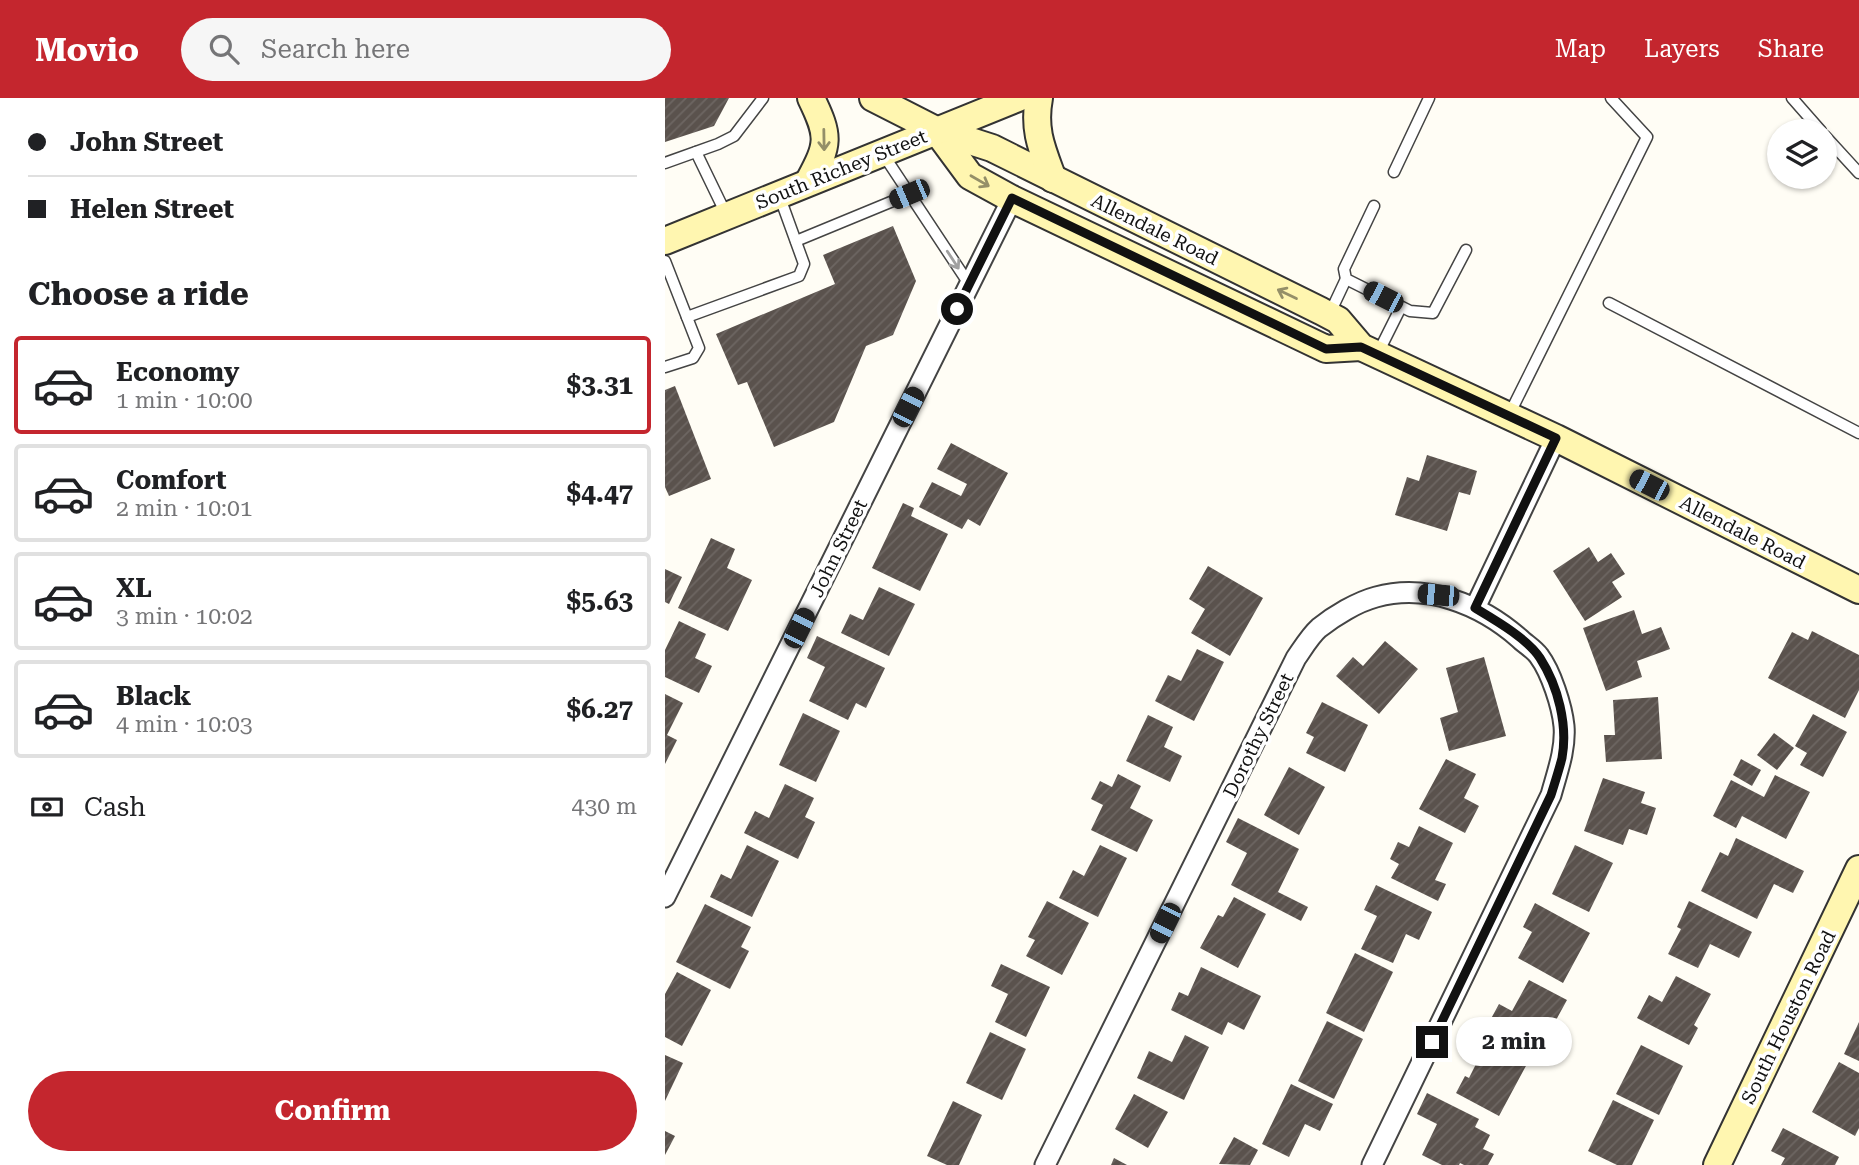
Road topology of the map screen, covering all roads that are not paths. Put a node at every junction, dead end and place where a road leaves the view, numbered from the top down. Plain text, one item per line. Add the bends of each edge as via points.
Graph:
1 (763, 98) edge
2 (811, 98) edge
3 (873, 98) edge
4 (1018, 98) edge
5 (1039, 98) edge
6 (1429, 98) edge
7 (1611, 98) edge
8 (1807, 98) edge
9 (1795, 102) edge
10 (1810, 119) edge
11 (936, 130) junction
12 (1837, 149) edge
13 (696, 152) junction
14 (883, 153) junction
15 (665, 163) edge
16 (1394, 172) dead end
17 (1859, 173) edge
18 (1053, 179) junction
19 (809, 181) junction
20 (779, 194) junction
21 (909, 194) junction
22 (1012, 198) junction
23 (1374, 205) dead end
24 (727, 215) junction
25 (665, 241) edge
26 (796, 241) junction
27 (1466, 250) dead end
28 (665, 261) edge
29 (1346, 279) junction
30 (969, 285) junction
31 (1609, 303) dead end
32 (1401, 307) junction
33 (1329, 315) junction
34 (687, 317) junction
35 (1369, 351) junction
36 (665, 367) edge
37 (1509, 416) junction
38 (1859, 433) edge
39 (1556, 438) junction
40 (1859, 590) edge
41 (1475, 608) junction
42 (1859, 869) edge
43 (665, 897) edge
44 (1045, 1165) edge
45 (1372, 1165) edge
46 (1717, 1165) edge

1 - 13 lane via 734,136
2 -> 19 street via 823,123 824,152
3 - 11 street, Allendale Road
4 - 11 street, South Richey Street
5 - 18 street via 1038,138
6 - 16 lane
7 - 37 lane via 1647,137
8 - 9 lane
9 - 10 lane
11 - 14 street, South Richey Street
11 - 18 street, Allendale Road via 992,148
11 -> 22 street, Allendale Road via 970,176
12 - 17 lane
13 - 15 lane
13 - 24 lane
14 - 19 street, South Richey Street
14 - 21 lane
33 -> 18 street, Allendale Road
19 - 20 street, South Richey Street
20 - 24 street, South Richey Street
20 - 26 lane
21 - 26 lane
21 -> 30 lane
22 - 30 street, John Street
22 - 35 street, Allendale Road via 1326,349
23 - 29 lane via 1344,269
24 - 25 street, South Richey Street
26 - 34 lane via 804,264 799,276
27 - 32 lane via 1433,313
28 - 34 lane
29 - 32 lane
29 - 33 lane
30 - 43 street, John Street
31 - 38 lane
32 - 35 lane
33 - 35 street, Allendale Road
34 - 36 lane via 699,348 693,358
35 - 37 street, Allendale Road
37 - 39 street, Allendale Road
39 - 40 street, Allendale Road
39 - 41 street
41 - 44 street, Dorothy Street via 1438,595 1404,592 1373,598 1318,630 1296,658
41 - 45 street, Dorothy Street via 1504,625 1539,656 1556,691 1564,727 1562,756 1551,795
42 - 46 street, South Houston Road

